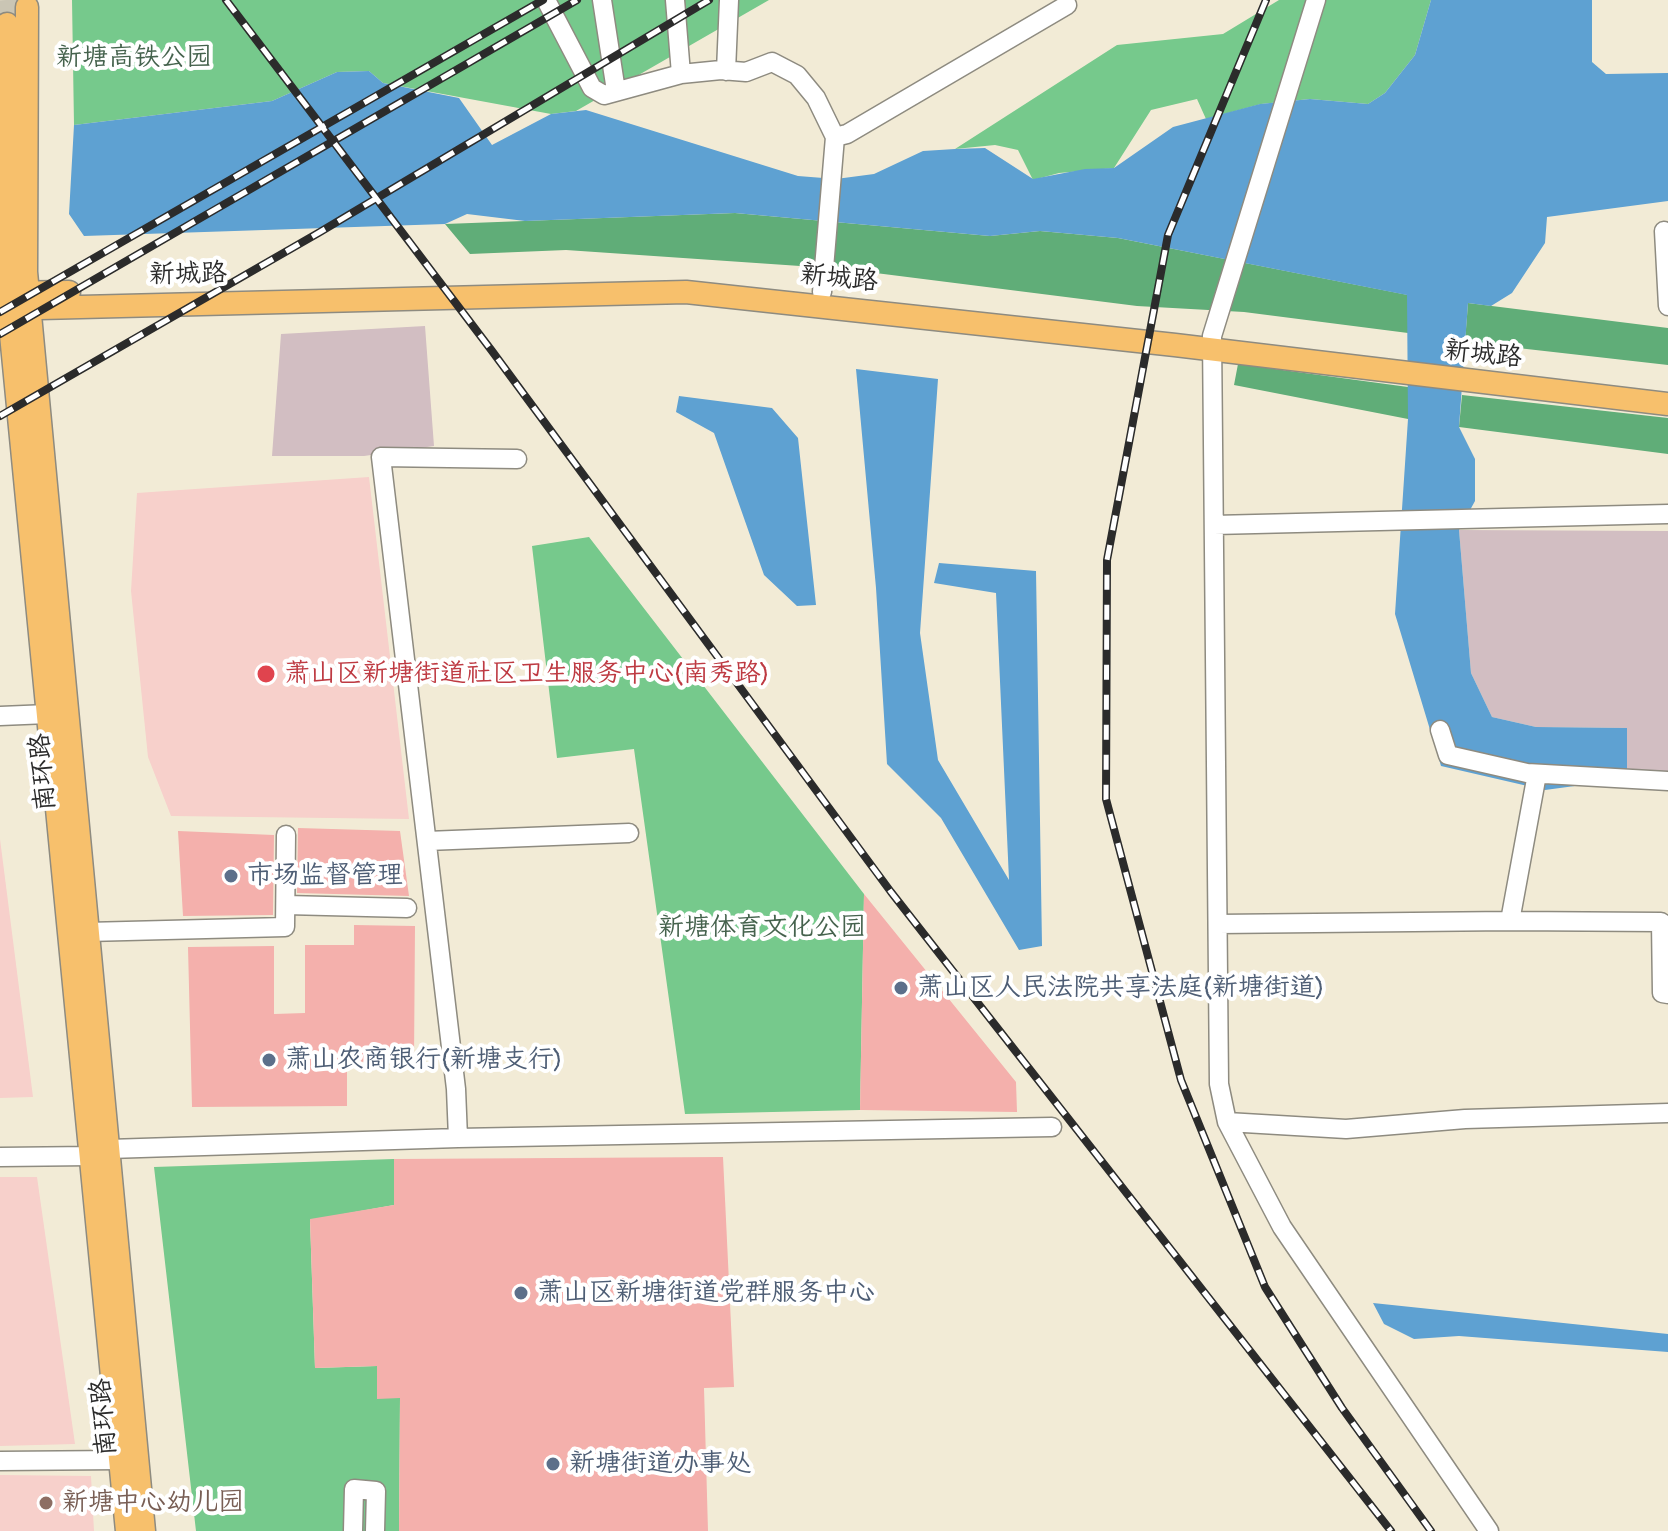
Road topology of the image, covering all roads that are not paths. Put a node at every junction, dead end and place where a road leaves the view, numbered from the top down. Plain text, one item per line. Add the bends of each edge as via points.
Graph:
1 (546, 0) edge
2 (602, 0) edge
3 (675, 0) edge
4 (729, 0) edge
5 (1316, 0) edge
6 (1067, 5) dead end
7 (27, 7) dead end
8 (7, 24) dead end
9 (726, 71) junction
10 (681, 74) junction
11 (616, 91) junction
12 (835, 137) junction
13 (1664, 231) dead end
14 (822, 292) junction
15 (12, 300) edge
16 (1668, 306) edge
17 (1212, 343) junction
18 (1668, 390) edge
19 (1668, 404) edge
20 (517, 459) dead end
21 (1668, 514) edge
22 (1214, 525) junction
23 (48, 714) junction
24 (0, 716) edge
25 (1440, 730) dead end
26 (1537, 774) junction
27 (1668, 781) edge
28 (629, 833) dead end
29 (286, 835) dead end
30 (427, 841) junction
31 (286, 905) junction
32 (407, 908) dead end
33 (1664, 918) edge
34 (1510, 921) junction
35 (1218, 924) junction
36 (87, 932) junction
37 (1668, 994) edge
38 (1668, 1113) edge
39 (1227, 1122) junction
40 (1052, 1127) dead end
41 (458, 1138) junction
42 (100, 1153) junction
43 (0, 1157) edge
44 (120, 1460) junction
45 (0, 1461) edge
46 (127, 1531) edge
47 (144, 1531) edge
48 (353, 1531) edge
49 (375, 1531) edge
50 (1489, 1531) edge

1 - 11 street via 592,88 604,95
2 - 11 street
3 - 10 street
4 - 9 street
5 - 17 street
6 - 12 street
7 - 15 main road, 南环路
8 - 15 main road, 南环路
9 - 10 street
9 - 12 street via 746,72 772,62 797,75 816,98
10 - 11 street
12 - 14 street
13 - 16 street
14 - 15 main road, 新城路 via 686,279
14 - 17 main road, 新城路
15 - 17 main road, 新城路 via 686,292
15 - 23 main road, 南环路
15 - 36 main road, 南环路
17 - 18 main road, 新城路
17 - 19 main road, 新城路
17 - 22 street
20 - 30 street via 381,457
21 - 22 street
22 - 35 street
23 - 24 street
23 - 42 main road, 南环路
25 - 26 street via 1448,755
26 - 27 street
26 - 34 street
28 - 30 street
29 - 31 street
30 - 41 street
31 - 32 street
31 - 36 street via 285,927
33 - 34 street
33 - 37 street via 1662,993
34 - 35 street
35 - 39 street via 1219,1084
36 - 42 main road, 南环路
38 - 39 street via 1346,1129
39 - 50 street via 1282,1227
40 - 41 street
41 - 42 street
42 - 43 street
42 - 44 main road, 南环路
42 - 47 main road, 南环路
44 - 45 street
44 - 46 main road, 南环路
48 - 49 street via 354,1489 376,1491

